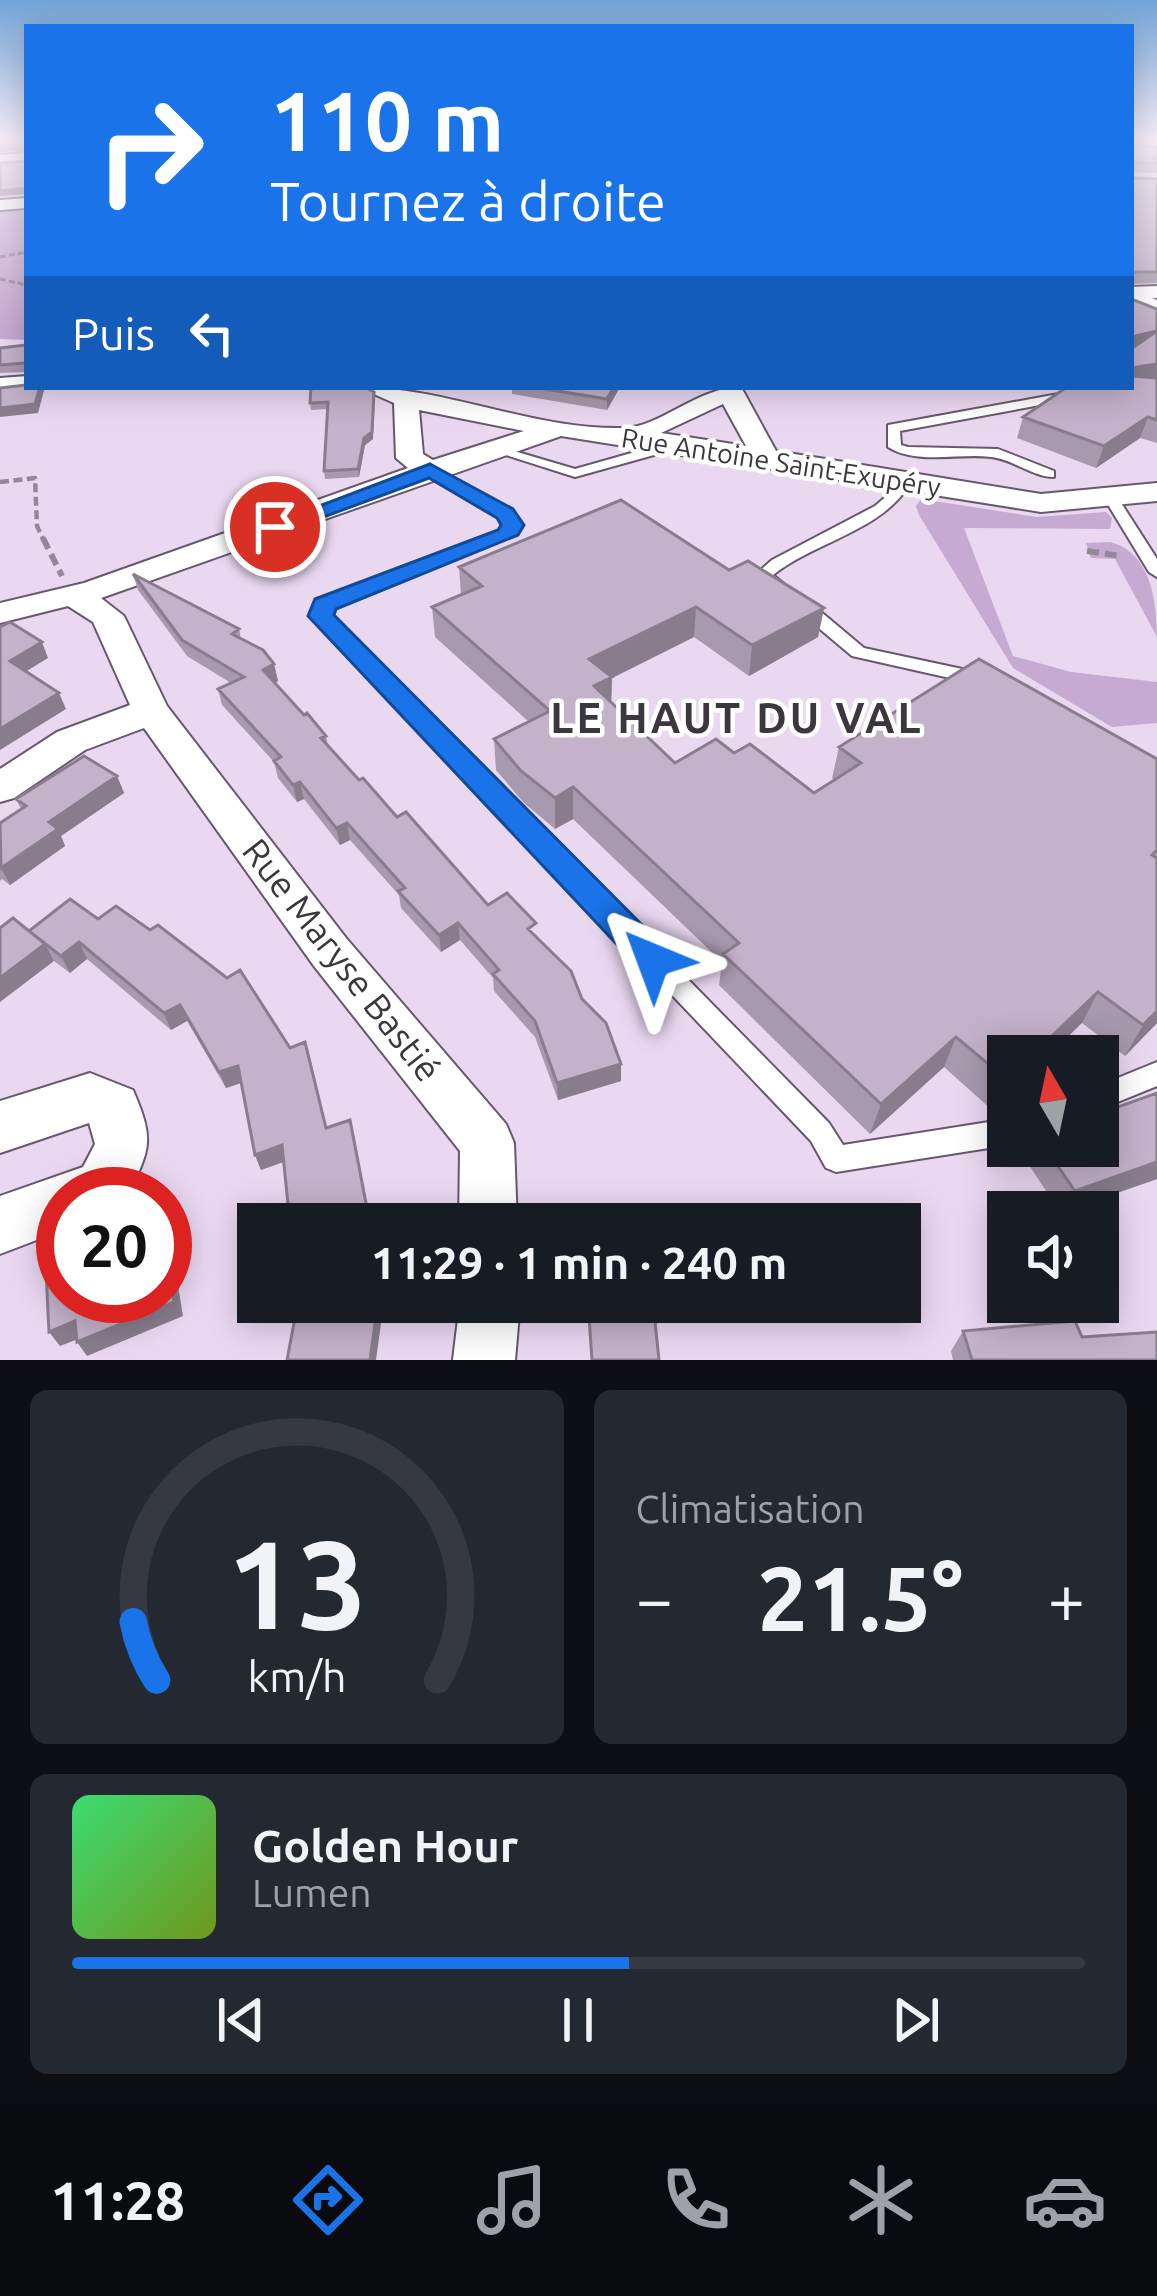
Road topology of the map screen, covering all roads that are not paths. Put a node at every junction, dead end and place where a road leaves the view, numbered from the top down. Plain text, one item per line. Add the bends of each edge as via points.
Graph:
1 (379, 390) edge
2 (726, 390) edge
3 (729, 390) edge
4 (1080, 394) edge
5 (406, 399) junction
6 (560, 428) junction
7 (630, 437) junction
8 (679, 443) junction
9 (494, 449) junction
10 (766, 457) junction
11 (430, 470) junction
12 (1049, 474) dead end
13 (903, 484) junction
14 (1157, 492) edge
15 (1112, 498) junction
16 (1157, 572) edge
17 (72, 595) junction
18 (0, 613) edge
19 (998, 686) edge
20 (151, 710) junction
21 (0, 788) edge
22 (1157, 1074) edge
23 (1119, 1089) edge
24 (0, 1127) edge
25 (987, 1135) edge
26 (112, 1167) edge
27 (488, 1203) edge
28 (36, 1212) edge
29 (0, 1226) edge
30 (491, 1323) edge
31 (484, 1360) edge

1 - 5 street, Rue Antoine Saint-Exupéry
2 - 7 street
3 - 10 street
4 - 12 lane via 893,428 895,447 906,451 998,453
5 - 6 street, Rue Antoine Saint-Exupéry
5 - 11 street via 410,458
6 - 7 street, Rue Antoine Saint-Exupéry
6 - 9 street
7 - 8 street, Rue Antoine Saint-Exupéry
8 - 9 lane via 575,473
8 - 10 street, Rue Antoine Saint-Exupéry
9 - 11 street
10 - 13 street, Rue Antoine Saint-Exupéry
11 - 17 street
11 - 25 lane via 505,514 513,525 507,535 324,604 321,616 820,1132 836,1160
13 - 15 street, Rue Antoine Saint-Exupéry via 1040,503
13 - 19 lane via 890,503 781,557 763,575 858,652
14 - 15 street, Rue Antoine Saint-Exupéry
15 - 16 lane
17 - 18 street
17 - 20 street, Rue Maryse Bastié via 107,616
20 - 21 street via 71,741
20 - 27 street, Rue Maryse Bastié via 330,952 487,1143
22 - 23 lane
24 - 26 street via 90,1098 114,1108 123,1147
28 - 29 street
30 - 31 street

